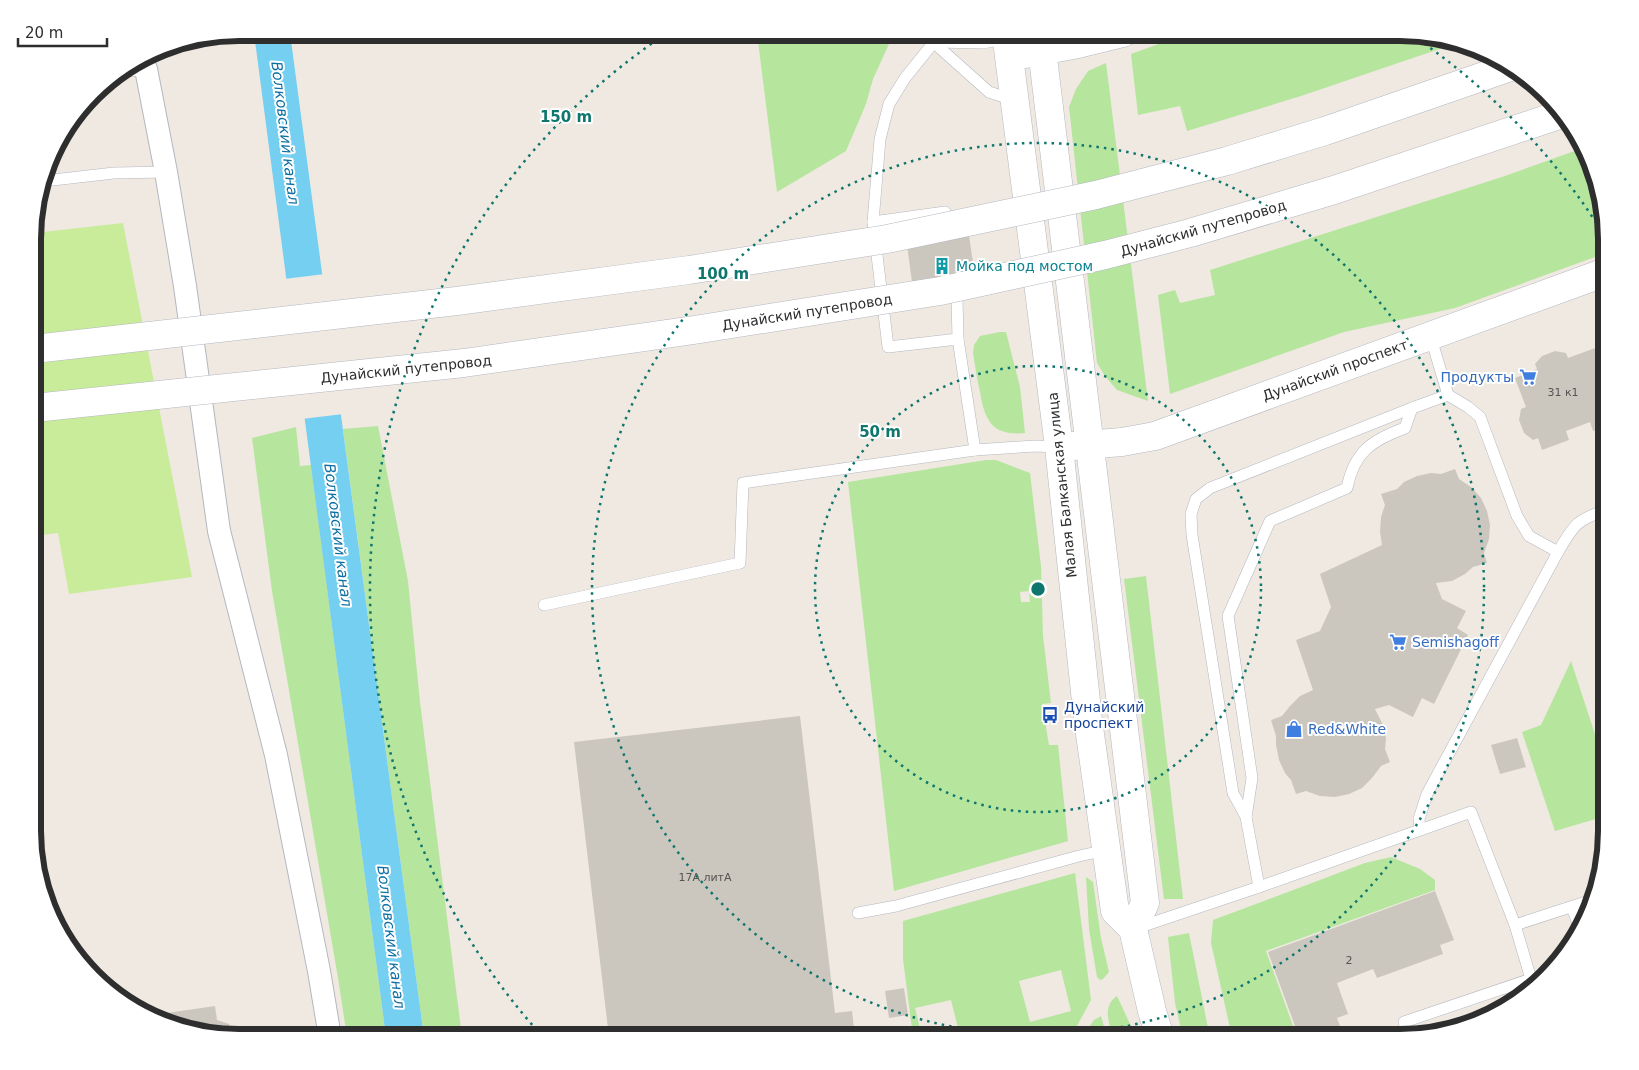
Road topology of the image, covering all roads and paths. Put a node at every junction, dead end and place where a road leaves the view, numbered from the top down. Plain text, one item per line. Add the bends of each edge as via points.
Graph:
1 (1089, 41) edge
2 (934, 42) junction
3 (1042, 42) edge
4 (1007, 43) edge
5 (145, 65) edge
6 (1502, 70) edge
7 (1015, 100) junction
8 (1555, 116) edge
9 (166, 172) junction
10 (50, 180) edge
11 (873, 222) junction
12 (947, 232) dead end
13 (1598, 275) edge
14 (957, 299) dead end
15 (1430, 335) junction
16 (958, 339) junction
17 (41, 348) edge
18 (1448, 396) junction
19 (41, 407) edge
20 (1412, 408) junction
21 (1091, 445) junction
22 (1059, 447) junction
23 (974, 450) junction
24 (1598, 513) edge
25 (1558, 552) junction
26 (544, 605) dead end
27 (1246, 817) junction
28 (1420, 830) junction
29 (1106, 850) junction
30 (1260, 887) junction
31 (1584, 903) edge
32 (1572, 907) junction
33 (858, 913) dead end
34 (1577, 920) edge
35 (1515, 925) junction
36 (1134, 929) junction
37 (1531, 979) edge
38 (1527, 983) edge
39 (329, 1029) edge
40 (1158, 1029) edge
41 (1406, 1029) edge

1 - 3 main road via 1078,44
2 - 4 lane
2 - 7 lane via 989,92
2 - 11 lane via 889,104 880,139
3 - 4 main road
3 - 21 main road
4 - 7 main road, Малая Балканская улица
5 - 9 street
6 - 17 main road, bridge via 1227,161 1096,195 887,239 689,270 476,298
7 - 22 main road, Малая Балканская улица
8 - 19 main road, Дунайский путепровод, bridge via 1334,190 1190,233 940,291 464,363
9 - 10 lane via 114,173
9 - 39 street via 219,531 276,755
11 - 12 lane via 945,212
11 - 16 lane via 888,347
13 - 15 main road, Дунайский проспект
14 - 16 lane
15 - 18 lane
15 - 21 main road, Дунайский проспект via 1156,436
16 - 23 lane
18 - 20 lane
18 - 25 lane via 1480,417 1517,516 1529,536
20 - 27 lane via 1405,428 1386,435 1360,453 1350,471 1347,488 1270,521 1228,616 1252,778
20 - 27 lane via 1210,488 1196,499 1191,514 1192,535 1234,793
21 - 22 main road, Дунайский проспект
21 - 36 main road via 1145,904
22 - 23 lane
22 - 29 main road, Малая Балканская улица via 1087,711
23 - 26 lane via 743,483 740,563
24 - 25 lane via 1573,527
25 - 28 lane via 1427,794 1419,820
27 - 30 lane
28 - 30 lane
28 - 35 lane via 1471,812
29 - 33 lane via 896,906
29 - 36 main road, Малая Балканская улица via 1115,911
30 - 36 lane
31 - 32 lane
32 - 34 lane
32 - 35 lane
35 - 37 lane
36 - 40 main road
38 - 41 lane via 1404,1022

